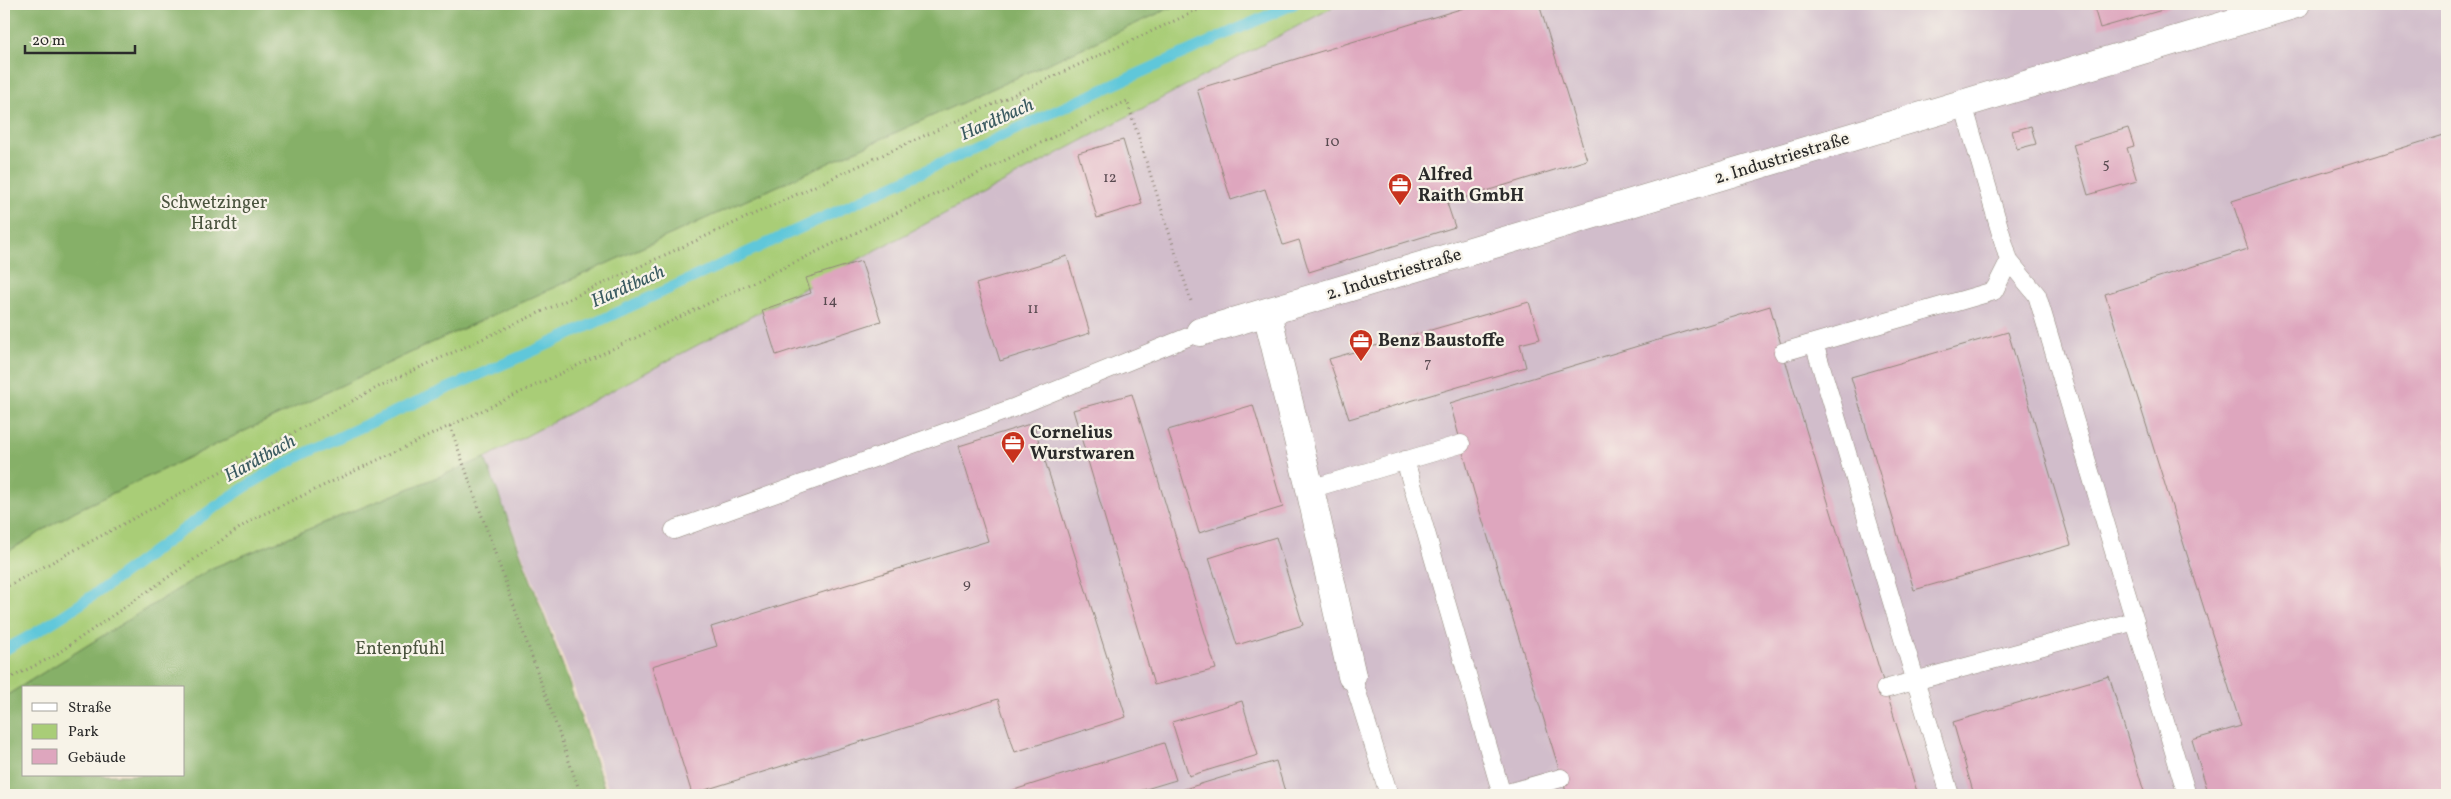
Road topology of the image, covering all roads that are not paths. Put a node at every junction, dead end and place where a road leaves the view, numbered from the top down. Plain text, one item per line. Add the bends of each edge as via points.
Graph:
1 (2296, 4) edge
2 (1963, 104) junction
3 (2009, 261) junction
4 (1267, 313) junction
5 (1200, 332) joint
6 (1814, 343) junction
7 (1783, 352) dead end
8 (1461, 444) dead end
9 (1405, 460) junction
10 (1310, 489) junction
11 (674, 530) dead end
12 (2135, 622) junction
13 (1352, 676) joint
14 (1916, 681) junction
15 (1885, 689) dead end
16 (1561, 778) dead end
17 (1541, 790) edge
18 (1390, 795) edge
19 (1501, 795) edge
20 (1950, 795) edge
21 (2187, 795) edge

1 - 2 street, 2. Industriestraße
2 - 3 lane
2 - 4 street, 2. Industriestraße
3 - 6 lane via 1994,291
3 - 12 lane via 2037,295
4 - 5 street, 2. Industriestraße
4 - 10 street
5 - 11 lane via 1013,408
6 - 7 lane
6 - 14 lane
8 - 9 lane
9 - 10 lane
9 - 19 lane
10 - 13 street
12 - 14 lane
12 - 21 lane
13 - 18 lane
14 - 15 lane
14 - 20 lane
16 - 17 lane
17 - 19 lane

